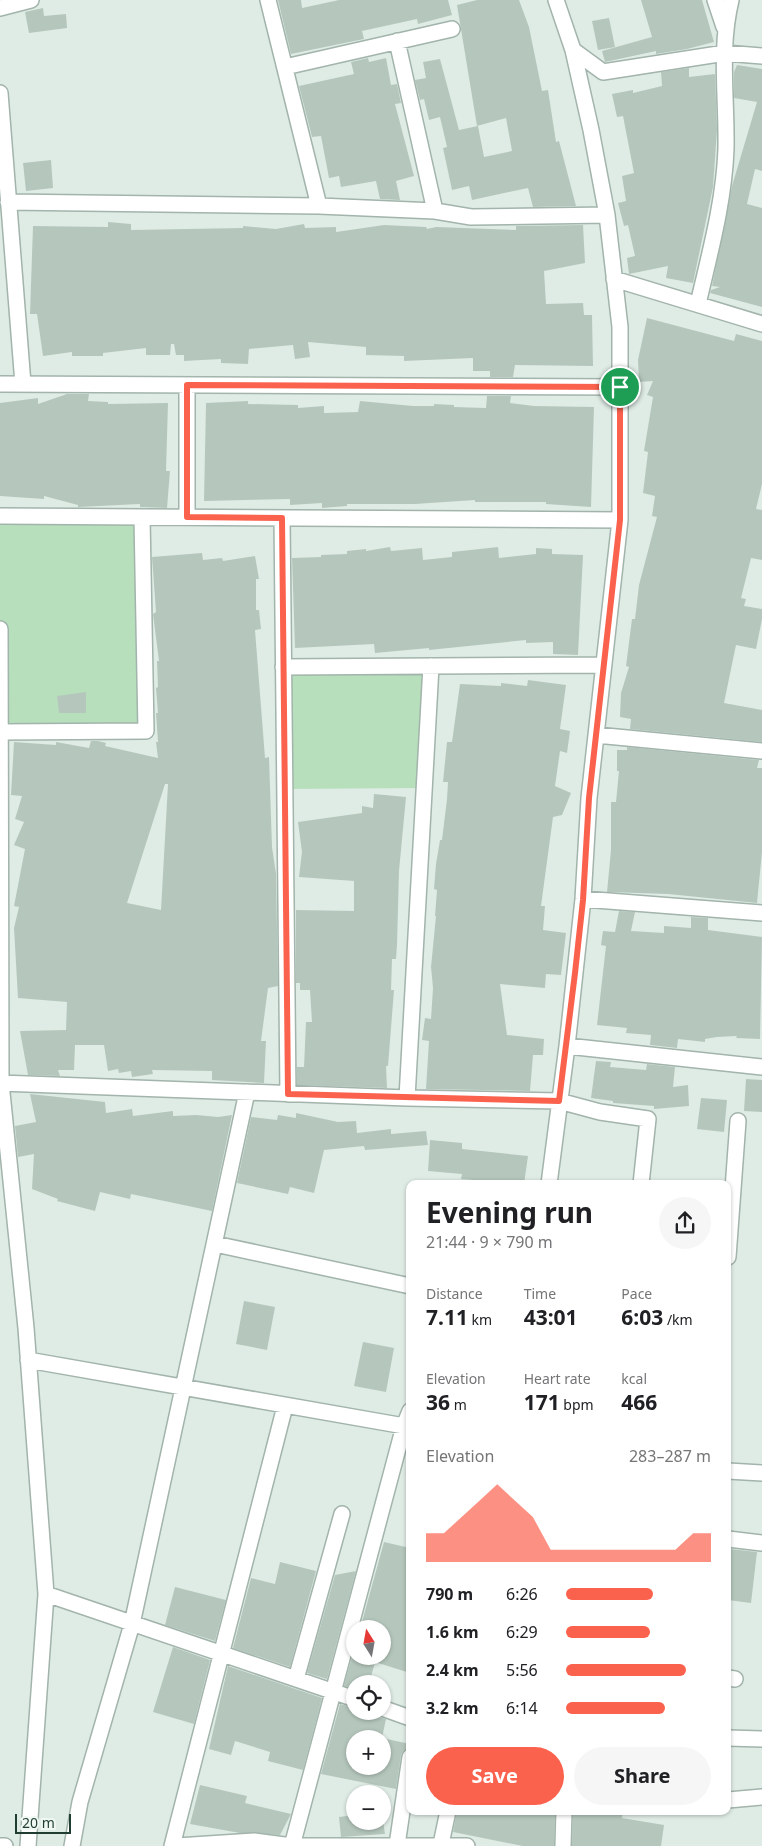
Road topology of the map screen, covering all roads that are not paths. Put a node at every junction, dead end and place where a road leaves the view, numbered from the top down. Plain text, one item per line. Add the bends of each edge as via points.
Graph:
1 (31, 0) edge
2 (268, 0) edge
3 (556, 0) edge
4 (715, 0) edge
5 (731, 0) edge
6 (0, 8) edge
7 (724, 28) junction
8 (452, 29) dead end
9 (397, 41) junction
10 (573, 50) junction
11 (725, 53) junction
12 (762, 56) edge
13 (285, 66) junction
14 (0, 93) edge
15 (8, 202) junction
16 (319, 206) junction
17 (435, 212) junction
18 (607, 215) junction
19 (614, 280) junction
20 (698, 304) junction
21 (762, 324) edge
22 (0, 384) edge
23 (23, 384) junction
24 (187, 385) junction
25 (620, 387) junction
26 (0, 516) edge
27 (142, 517) junction
28 (187, 517) junction
29 (282, 518) junction
30 (620, 520) junction
31 (0, 629) edge
32 (604, 665) junction
33 (431, 666) junction
34 (283, 667) junction
35 (0, 732) edge
36 (596, 735) junction
37 (762, 751) edge
38 (583, 900) junction
39 (762, 913) edge
40 (567, 1046) junction
41 (762, 1067) edge
42 (0, 1083) edge
43 (248, 1092) junction
44 (288, 1094) junction
45 (407, 1098) junction
46 (559, 1101) junction
47 (738, 1121) dead end
48 (549, 1180) edge
49 (641, 1180) edge
50 (731, 1216) edge
51 (214, 1244) junction
52 (406, 1285) edge
53 (28, 1360) junction
54 (183, 1388) junction
55 (285, 1406) junction
56 (406, 1427) edge
57 (406, 1431) edge
58 (731, 1471) edge
59 (762, 1473) edge
60 (342, 1514) dead end
61 (731, 1539) edge
62 (762, 1543) edge
63 (46, 1594) junction
64 (132, 1624) junction
65 (221, 1654) junction
66 (296, 1679) junction
67 (333, 1692) junction
68 (346, 1696) edge
69 (391, 1711) edge
70 (406, 1717) edge
71 (731, 1738) edge
72 (762, 1739) edge
73 (406, 1784) edge
74 (762, 1797) edge
75 (731, 1800) edge
76 (447, 1815) edge
77 (564, 1815) edge
78 (253, 1843) edge
79 (442, 1844) junction
80 (397, 1845) edge
81 (0, 1846) edge
82 (5, 1846) edge
83 (28, 1846) edge
84 (72, 1846) edge
85 (172, 1846) edge
86 (177, 1846) edge
87 (292, 1846) edge
88 (347, 1846) edge
89 (467, 1846) edge
90 (563, 1846) edge

1 - 6 street
2 - 13 street
3 - 10 street
4 - 7 street
5 - 7 street
7 - 11 street
8 - 9 street
9 - 13 street
9 - 17 street
10 - 11 street via 603,72
10 - 18 street
11 - 12 street
11 - 20 street via 723,194
13 - 16 street
14 - 15 street
15 - 16 street
15 - 23 street
16 - 17 street
17 - 18 street via 471,216
18 - 19 street
19 - 20 street
19 - 25 street via 620,328
20 - 21 street
22 - 23 street
23 - 24 street
24 - 25 street
24 - 28 street
25 - 30 street
26 - 27 street
27 - 28 street
27 - 35 street via 146,731
28 - 29 street
29 - 30 street
29 - 34 street
30 - 32 street
31 - 35 street
32 - 33 street
32 - 36 street
33 - 34 street
33 - 45 street
34 - 44 street
35 - 42 street
36 - 37 street
36 - 38 street
38 - 39 street
38 - 40 street
40 - 41 street
40 - 46 street
42 - 43 street
42 - 53 street
43 - 44 street
43 - 51 street
44 - 45 street
45 - 46 street
46 - 48 street
46 - 49 street via 600,1112 648,1119
47 - 50 street
51 - 52 street
51 - 54 street
53 - 54 street
53 - 63 street
54 - 55 street
54 - 64 street
55 - 56 street
55 - 65 street
57 - 67 street
58 - 59 street
60 - 66 street
61 - 62 street
63 - 64 street
63 - 83 street
64 - 65 street
64 - 84 street via 80,1802
65 - 66 street
65 - 85 street
66 - 67 street
67 - 68 street
67 - 87 street
69 - 70 street
71 - 72 street
73 - 80 street
74 - 75 street
76 - 79 street
77 - 90 street
78 - 86 street
78 - 87 street
79 - 80 street
79 - 89 street
80 - 88 street
81 - 82 street
87 - 88 street

